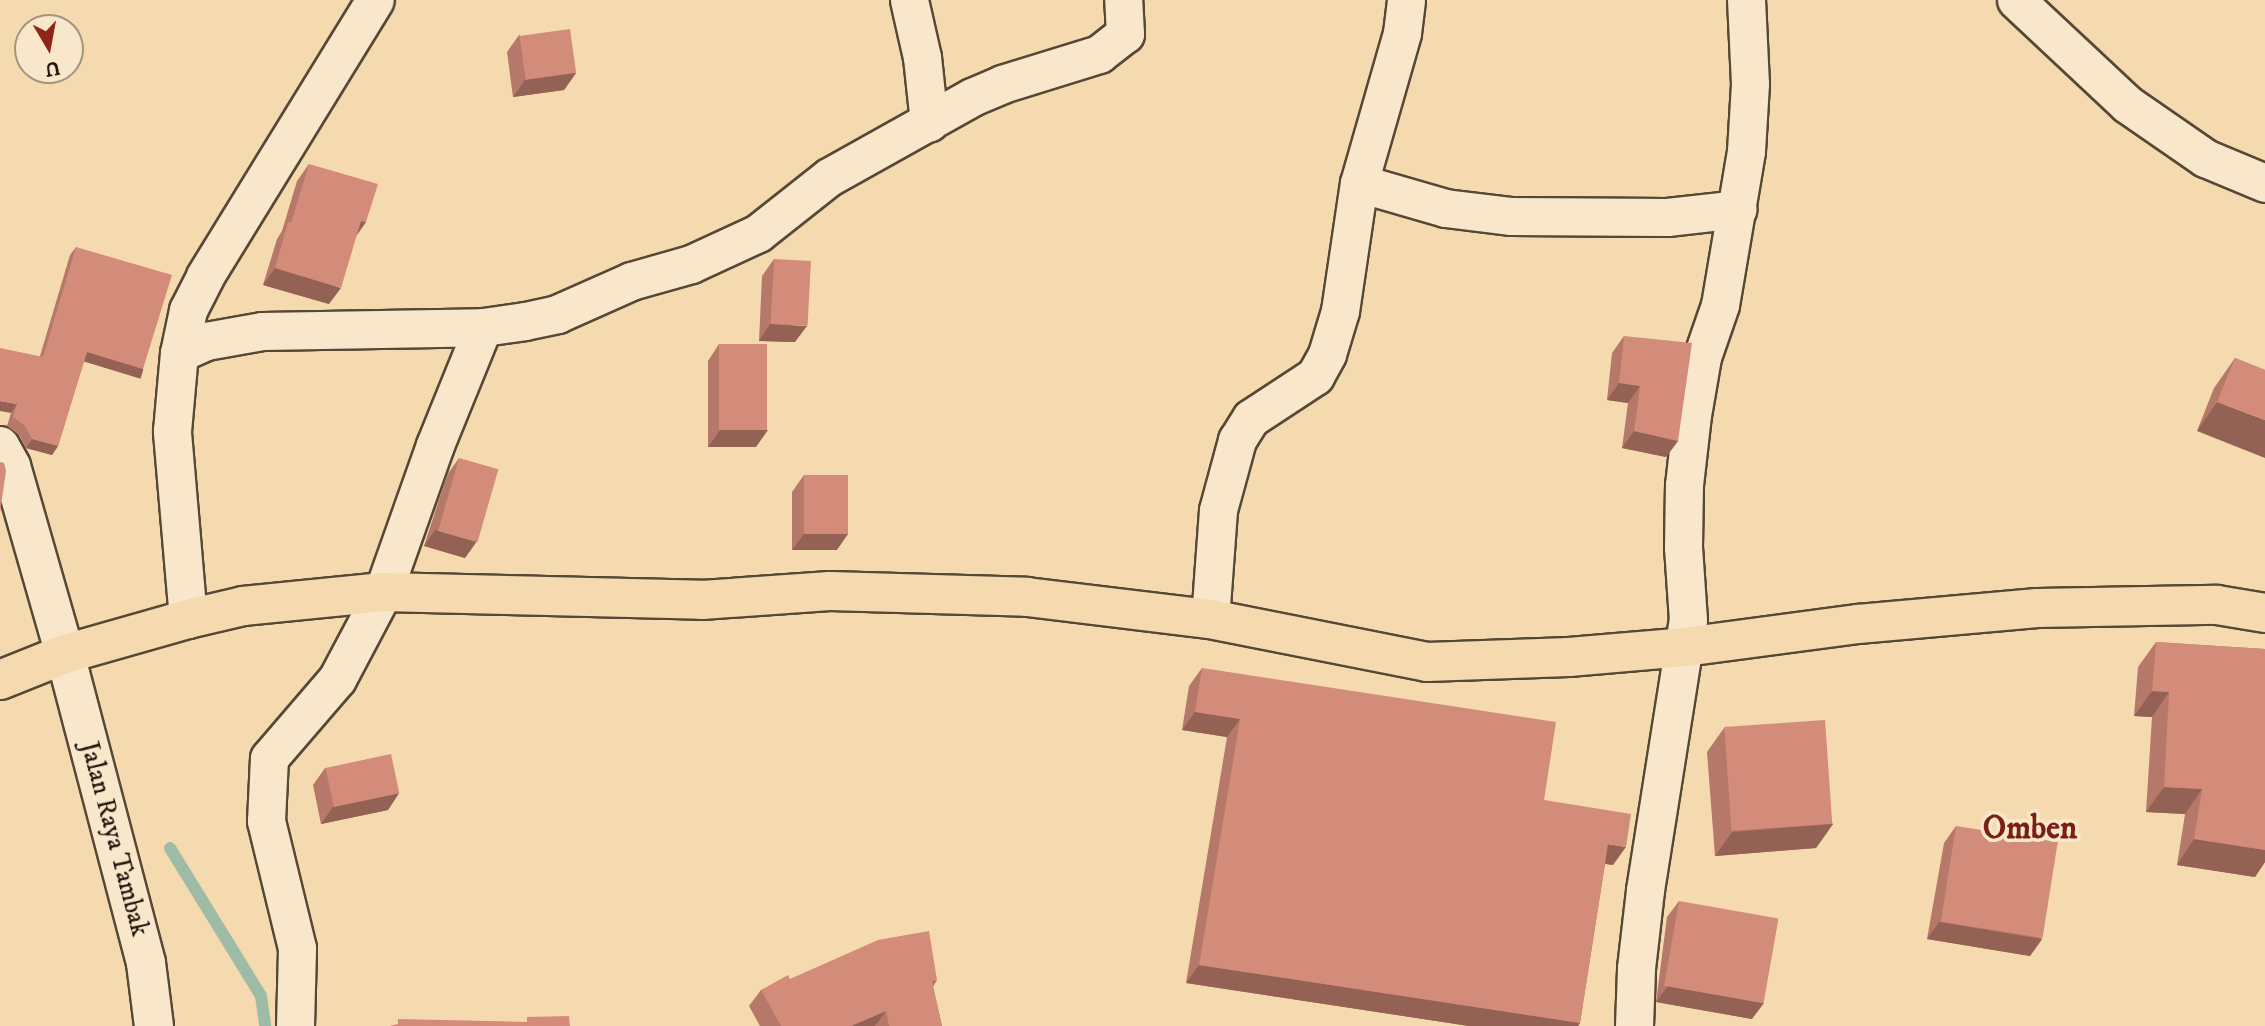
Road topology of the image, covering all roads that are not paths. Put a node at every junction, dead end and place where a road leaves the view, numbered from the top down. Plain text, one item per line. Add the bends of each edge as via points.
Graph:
1 (376, 0) edge
2 (909, 0) edge
3 (1123, 0) edge
4 (1406, 0) edge
5 (1746, 0) edge
6 (2016, 0) edge
7 (929, 123) junction
8 (1359, 183) junction
9 (2265, 183) edge
10 (1738, 209) junction
11 (483, 327) junction
12 (178, 353) junction
13 (0, 446) edge
14 (383, 592) junction
15 (2265, 613) edge
16 (188, 618) junction
17 (1210, 619) junction
18 (1685, 647) junction
19 (65, 654) junction
20 (0, 680) edge
21 (154, 1026) edge
22 (295, 1026) edge
23 (1634, 1026) edge

1 - 12 street via 205,276 188,310
2 - 7 street via 922,57
3 - 7 street via 1125,34 1099,54 1002,85
4 - 8 street via 1402,33
5 - 10 street via 1750,84
6 - 9 street via 2127,104 2205,158
7 - 11 street via 841,170 758,233 725,250 631,281 557,314
8 - 10 street via 1445,208 1510,216 1667,217
8 - 17 street via 1340,311 1326,354 1315,376 1251,418 1237,440 1218,510
10 - 18 street via 1720,306 1702,357 1692,415 1684,485
11 - 12 street via 262,331 206,341
11 - 14 street
12 - 16 street via 172,431
13 - 19 street, Jalan Raya Tambak via 11,466
14 - 16 main road via 243,606
14 - 17 main road via 702,600 830,591 1027,597
14 - 22 street via 337,679 269,758 266,821 296,948
15 - 18 main road via 2217,605 2037,608 1858,624
16 - 19 main road
17 - 18 main road via 1427,662
18 - 23 street via 1645,890
19 - 20 main road
19 - 21 street, Jalan Raya Tambak via 146,963

